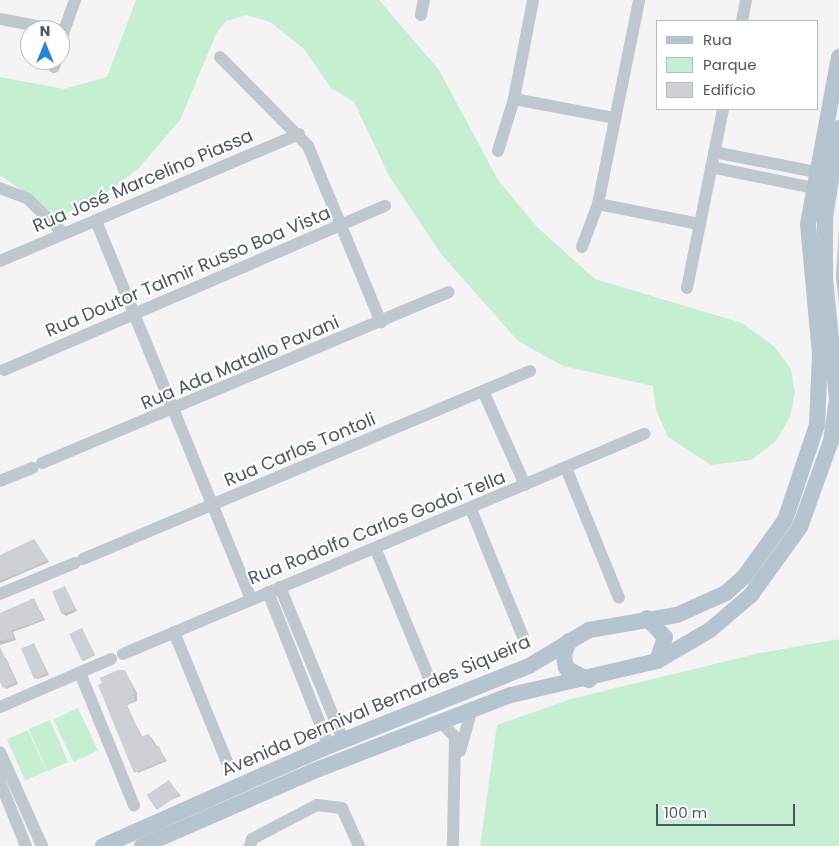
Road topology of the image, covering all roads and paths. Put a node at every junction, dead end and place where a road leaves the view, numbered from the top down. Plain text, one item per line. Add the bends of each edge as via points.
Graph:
1 (74, 0) edge
2 (424, 0) edge
3 (533, 0) edge
4 (639, 0) edge
5 (746, 0) edge
6 (421, 15) dead end
7 (0, 20) edge
8 (66, 20) edge
9 (742, 20) edge
10 (20, 25) edge
11 (220, 57) dead end
12 (839, 57) edge
13 (514, 99) junction
14 (723, 110) edge
15 (615, 118) junction
16 (839, 128) edge
17 (299, 134) junction
18 (498, 151) dead end
19 (714, 152) junction
20 (710, 167) junction
21 (816, 172) junction
22 (0, 188) edge
23 (813, 188) junction
24 (598, 204) junction
25 (385, 206) dead end
26 (96, 221) junction
27 (699, 224) junction
28 (340, 226) junction
29 (63, 233) junction
30 (582, 247) dead end
31 (0, 261) edge
32 (687, 288) dead end
33 (449, 292) dead end
34 (134, 314) junction
35 (381, 322) junction
36 (4, 370) dead end
37 (530, 371) dead end
38 (483, 390) junction
39 (176, 410) junction
40 (644, 434) dead end
41 (566, 468) junction
42 (0, 481) edge
43 (525, 485) junction
44 (214, 504) junction
45 (471, 509) junction
46 (376, 550) junction
47 (280, 587) junction
48 (268, 592) junction
49 (0, 594) edge
50 (619, 598) dead end
51 (251, 599) junction
52 (646, 618) junction
53 (174, 632) junction
54 (523, 637) dead end
55 (569, 641) junction
56 (657, 661) junction
57 (80, 673) junction
58 (429, 678) dead end
59 (590, 680) junction
60 (0, 707) edge
61 (471, 712) junction
62 (440, 722) junction
63 (336, 743) junction
64 (1, 755) edge
65 (227, 762) dead end
66 (456, 765) junction
67 (12, 775) junction
68 (0, 782) edge
69 (134, 805) dead end
70 (26, 846) edge
71 (42, 846) edge
72 (102, 846) edge
73 (142, 846) edge
74 (250, 846) edge
75 (359, 846) edge
76 (453, 846) edge

1 - 8 street
2 - 6 street
3 - 13 street
4 - 15 street
5 - 9 street
7 - 10 street
11 - 17 street
12 - 21 main road, Avenida Dermival Bernardes Siqueira
13 - 15 street
13 - 18 street
14 - 19 street
15 - 24 street
16 - 56 main road, Avenida Dermival Bernardes Siqueira via 828,185 824,248 837,399 820,482 792,542 765,579 710,630
17 - 26 street, Rua José Marcelino Piassa
17 - 28 street via 316,162
19 - 20 street
19 - 21 street
20 - 23 street
20 - 27 street
21 - 23 main road, Avenida Dermival Bernardes Siqueira
22 - 29 street via 28,199
23 - 52 main road, Avenida Dermival Bernardes Siqueira via 808,247 820,392 812,451 800,485 785,520 744,577 704,606 677,616
24 - 27 street
24 - 30 street
25 - 28 street, Rua Doutor Talmir Russo Boa Vista
26 - 29 street, Rua José Marcelino Piassa
26 - 34 street
27 - 32 street
28 - 34 street, Rua Doutor Talmir Russo Boa Vista
28 - 35 street
29 - 31 street, Rua José Marcelino Piassa
33 - 35 street, Rua Ada Matallo Pavani
34 - 36 street, Rua Doutor Talmir Russo Boa Vista
34 - 39 street
35 - 39 street, Rua Ada Matallo Pavani
37 - 38 street, Rua Carlos Tontoli
38 - 43 street
38 - 44 street, Rua Carlos Tontoli
39 - 42 street, Rua Ada Matallo Pavani
39 - 44 street
40 - 41 street, Rua Rodolfo Carlos Godoi Tella
41 - 43 street, Rua Rodolfo Carlos Godoi Tella
41 - 50 street
43 - 45 street, Rua Rodolfo Carlos Godoi Tella
44 - 49 street, Rua Carlos Tontoli
44 - 51 street
45 - 46 street, Rua Rodolfo Carlos Godoi Tella
45 - 54 street
46 - 47 street, Rua Rodolfo Carlos Godoi Tella
46 - 58 street
47 - 48 street, Rua Rodolfo Carlos Godoi Tella
47 - 63 street
48 - 51 street, Rua Rodolfo Carlos Godoi Tella
48 - 63 street
51 - 53 street, Rua Rodolfo Carlos Godoi Tella
52 - 55 main road, Avenida Dermival Bernardes Siqueira via 589,630
52 - 56 main road via 665,637
53 - 57 street, Rua Rodolfo Carlos Godoi Tella
53 - 65 street
55 - 59 main road via 564,655 566,668
55 - 63 main road, Avenida Dermival Bernardes Siqueira via 529,666
56 - 59 main road, Avenida Dermival Bernardes Siqueira
57 - 60 street, Rua Rodolfo Carlos Godoi Tella
57 - 69 street
59 - 61 main road, Avenida Dermival Bernardes Siqueira via 511,695
61 - 62 main road, Avenida Dermival Bernardes Siqueira
61 - 66 street
62 - 66 street via 455,737
62 - 73 main road, Avenida Dermival Bernardes Siqueira
63 - 72 main road, Avenida Dermival Bernardes Siqueira
64 - 67 street
64 - 68 street
66 - 76 street
67 - 68 street
67 - 71 street
68 - 70 street
74 - 75 street via 252,839 317,805 342,808

